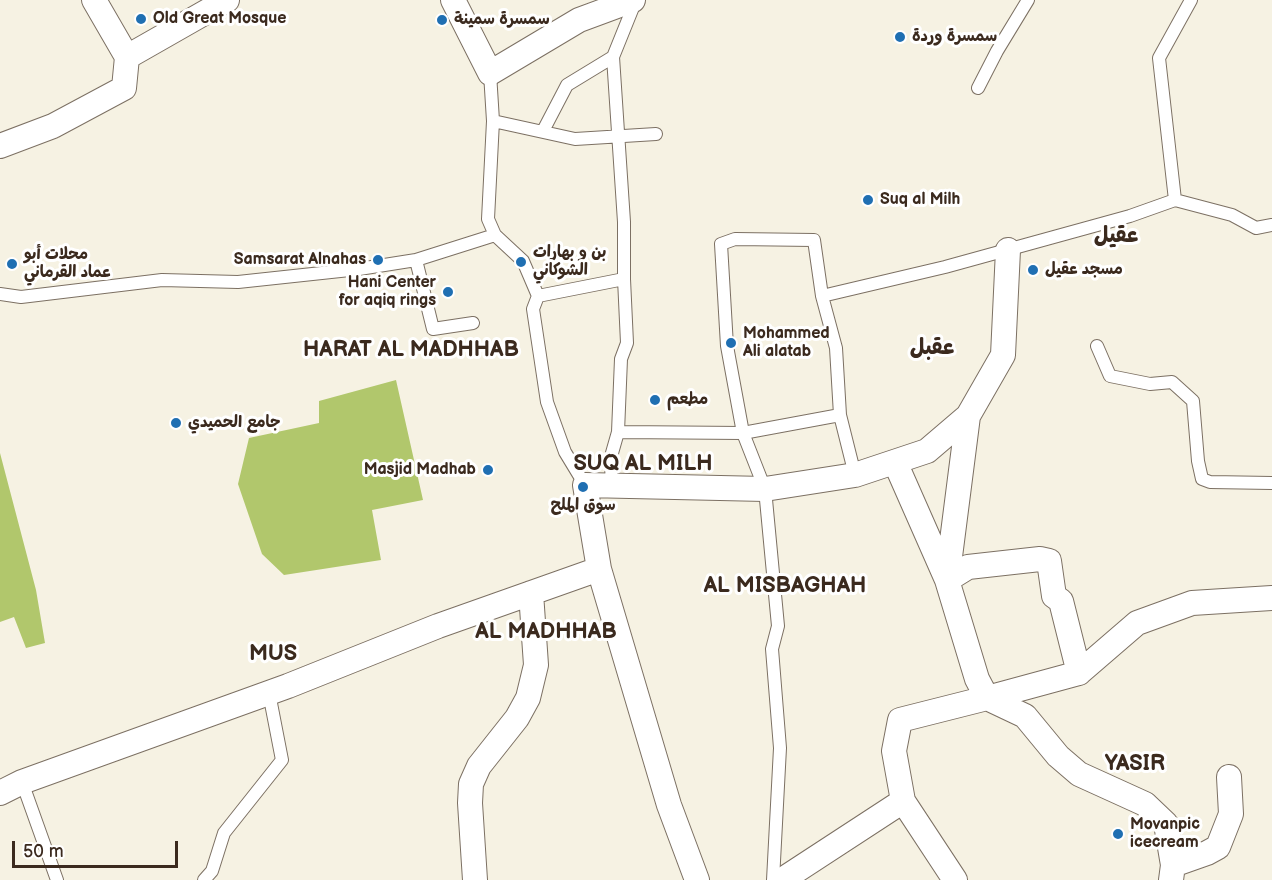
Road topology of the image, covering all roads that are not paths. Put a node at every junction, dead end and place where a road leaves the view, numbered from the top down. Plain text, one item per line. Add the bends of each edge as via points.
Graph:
1 (94, 0) edge
2 (227, 0) edge
3 (453, 0) edge
4 (635, 0) edge
5 (1028, 0) edge
6 (1191, 0) edge
7 (127, 57) junction
8 (613, 57) junction
9 (490, 72) junction
10 (978, 88) dead end
11 (493, 121) junction
12 (543, 131) junction
13 (656, 134) dead end
14 (617, 136) junction
15 (0, 146) edge
16 (1175, 200) junction
17 (1272, 225) edge
18 (495, 235) junction
19 (1008, 250) junction
20 (416, 260) junction
21 (624, 279) junction
22 (0, 294) edge
23 (538, 296) junction
24 (822, 296) junction
25 (474, 323) dead end
26 (1096, 346) dead end
27 (840, 415) junction
28 (968, 416) junction
29 (618, 432) junction
30 (743, 433) junction
31 (895, 462) junction
32 (855, 475) junction
33 (1272, 483) edge
34 (585, 485) junction
35 (611, 485) junction
36 (765, 489) junction
37 (599, 569) junction
38 (947, 580) junction
39 (531, 593) junction
40 (1272, 598) edge
41 (1079, 673) junction
42 (268, 693) junction
43 (987, 698) junction
44 (1229, 777) dead end
45 (22, 782) junction
46 (0, 793) edge
47 (903, 801) junction
48 (1172, 872) edge
49 (57, 880) edge
50 (204, 880) edge
51 (475, 880) edge
52 (697, 880) edge
53 (773, 880) edge
54 (782, 880) edge
55 (955, 880) edge

1 - 7 street
2 - 7 street
3 - 9 street
4 - 8 lane
4 - 9 street via 579,20
5 - 10 lane
6 - 16 lane via 1159,58
7 - 15 street via 124,88 53,126
8 - 12 lane via 567,85
8 - 14 lane
9 - 11 lane
11 - 12 lane
11 - 18 lane via 488,219
12 - 14 lane via 576,139
13 - 14 lane
14 - 21 lane
16 - 17 lane via 1232,215 1256,228
16 - 19 lane
18 - 20 lane
18 - 23 lane via 523,261
19 - 24 lane
19 - 28 street via 1003,356
20 - 22 lane via 238,282 162,280 21,297
20 - 25 lane via 433,329
21 - 23 lane
21 - 29 lane via 627,343 621,359
23 - 34 lane via 533,309 547,402 565,452
24 - 27 lane via 836,348
24 - 30 lane via 814,240 735,239 721,244 727,346
26 - 33 lane via 1110,376 1150,384 1172,382 1193,401 1202,480
27 - 30 lane
27 - 32 lane
28 - 31 street via 927,451
28 - 38 street
29 - 30 lane
29 - 35 lane via 612,453
30 - 36 lane
31 - 32 street
31 - 38 street
32 - 36 street
34 - 35 street
34 - 37 street
35 - 36 street
36 - 53 lane via 778,626 772,649 780,748
37 - 39 street
37 - 52 street via 669,805
38 - 41 street via 968,567 1049,561 1054,596 1061,602
38 - 43 street via 977,679
39 - 42 street
39 - 51 street via 536,665 528,698 479,766 471,784
40 - 41 street via 1192,603 1137,623
41 - 43 street
42 - 45 street
42 - 50 lane via 282,760 224,834 212,870
43 - 47 street via 900,720 894,751
43 - 48 street via 1025,716 1058,756 1079,774 1145,804 1166,824
44 - 48 street via 1231,814 1218,847
45 - 46 street
45 - 49 lane
47 - 54 street
47 - 55 street

